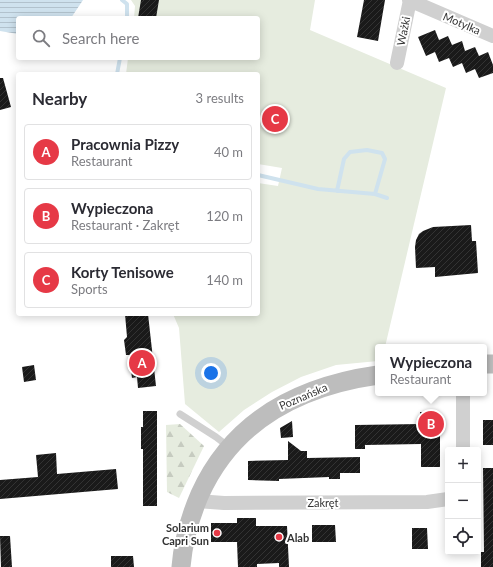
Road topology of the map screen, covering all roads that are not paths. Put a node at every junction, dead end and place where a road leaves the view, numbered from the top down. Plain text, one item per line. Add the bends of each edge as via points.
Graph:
1 (410, 0) edge
2 (493, 36) edge
3 (397, 63) dead end
4 (375, 376) edge
5 (463, 396) edge
6 (180, 414) dead end
7 (229, 447) junction
8 (463, 447) edge
9 (445, 499) edge
10 (197, 501) junction
11 (181, 567) edge

1 - 2 street, Motylka
1 - 3 street, Ważki
4 - 7 street, Poznańska via 348,380 288,400 258,419
5 - 8 street
6 - 7 lane
7 - 10 street, Poznańska via 213,469
9 - 10 street, Zakręt via 427,502
10 - 11 street, Poznańska via 186,535

